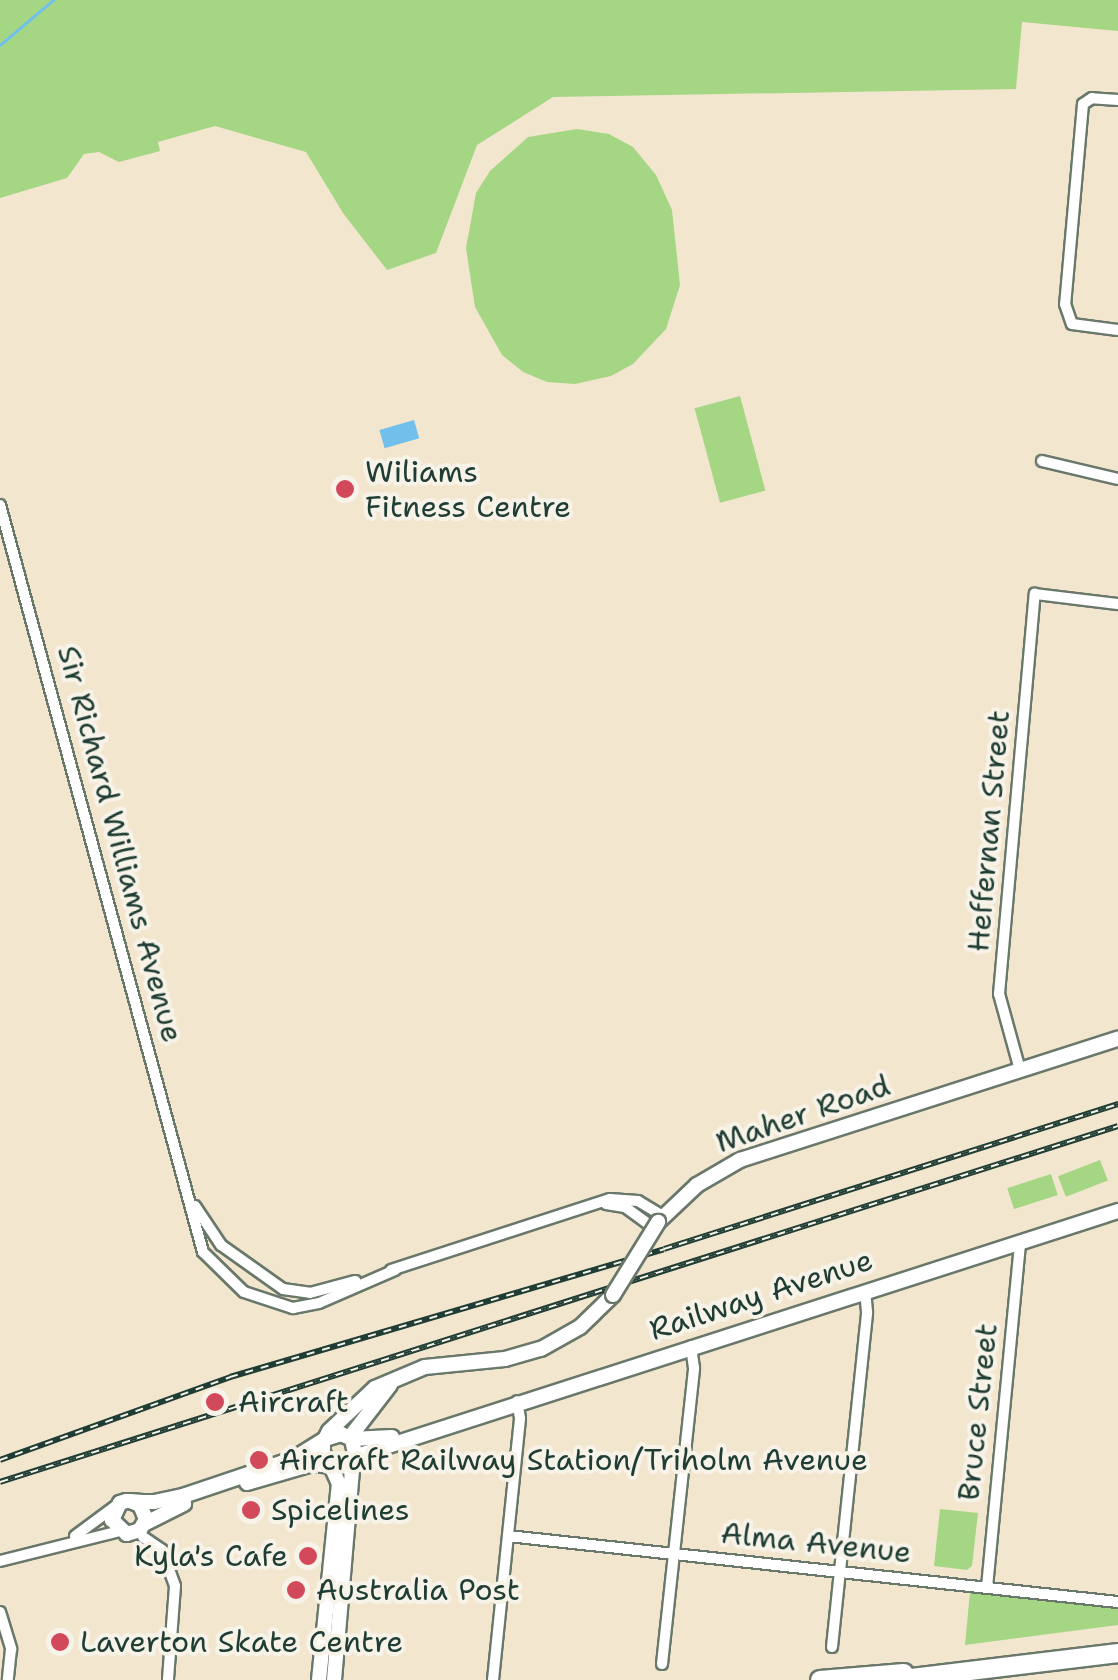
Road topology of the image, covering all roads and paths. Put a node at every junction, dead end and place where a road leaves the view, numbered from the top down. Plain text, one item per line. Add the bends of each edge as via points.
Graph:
1 (1118, 100) edge
2 (1118, 330) edge
3 (1042, 460) dead end
4 (1118, 479) edge
5 (0, 505) edge
6 (1118, 604) edge
7 (1118, 1039) edge
8 (1020, 1070) junction
9 (191, 1196) junction
10 (1118, 1211) edge
11 (656, 1223) junction
12 (1020, 1242) junction
13 (250, 1268) junction
14 (394, 1270) junction
15 (235, 1286) junction
16 (866, 1291) junction
17 (692, 1346) junction
18 (397, 1377) junction
19 (518, 1401) junction
20 (422, 1432) junction
21 (351, 1438) junction
22 (325, 1439) junction
23 (353, 1458) junction
24 (331, 1466) junction
25 (124, 1503) junction
26 (143, 1529) junction
27 (119, 1531) junction
28 (508, 1536) junction
29 (70, 1540) junction
30 (339, 1545) junction
31 (674, 1552) junction
32 (0, 1561) edge
33 (839, 1570) junction
34 (986, 1587) junction
35 (1118, 1602) edge
36 (0, 1612) edge
37 (328, 1640) junction
38 (832, 1647) dead end
39 (1118, 1653) edge
40 (1034, 1663) junction
41 (662, 1664) dead end
42 (8, 1680) edge
43 (168, 1680) edge
44 (319, 1680) edge
45 (334, 1680) edge
46 (493, 1680) edge
47 (820, 1680) edge
48 (896, 1680) edge

1 - 2 street via 1086,99 1066,304 1069,322
3 - 4 street
5 - 9 street, Sir Richard Williams Avenue
6 - 8 street, Heffernan Street via 1035,594 999,994
7 - 8 street, Maher Road
8 - 11 street, Maher Road via 740,1160 697,1185
9 - 13 street, Sir Richard Williams Avenue via 214,1238
9 - 15 street, Sir Richard Williams Avenue via 203,1252
10 - 12 street, Railway Avenue
11 - 14 street, Sir Richard Williams Avenue via 628,1198
11 - 18 street, Maher Road, bridge via 612,1295 580,1327 505,1360 425,1367
12 - 16 street, Railway Avenue
12 - 34 street, Bruce Street
13 - 14 street, Sir Richard Williams Avenue via 299,1293
13 - 15 street
14 - 15 street, Sir Richard Williams Avenue via 300,1307
16 - 17 street, Railway Avenue
16 - 33 street
17 - 19 street, Railway Avenue
17 - 31 street
18 - 21 street
18 - 22 street, Maher Road via 371,1391
19 - 20 street, Railway Avenue
19 - 28 street
20 - 21 street, Railway Avenue
20 - 23 street, Railway Avenue
21 - 22 street
21 - 23 street
22 - 24 street via 322,1453
22 - 25 street via 293,1458 174,1499
23 - 24 street via 344,1467
23 - 30 street
24 - 26 street via 312,1464 172,1508
24 - 30 street via 339,1484
25 - 26 street via 143,1509
25 - 27 street via 112,1516
25 - 29 street
26 - 27 street
26 - 43 street via 164,1555 175,1586
27 - 29 street
28 - 31 street, Alma Avenue
28 - 46 street
29 - 32 street
30 - 37 street
31 - 33 street, Alma Avenue
31 - 41 street
33 - 34 street, Alma Avenue
33 - 38 street
34 - 35 street, Alma Avenue
36 - 42 street via 11,1649
37 - 44 street
37 - 45 street
39 - 40 highway
40 - 47 highway
40 - 48 highway

